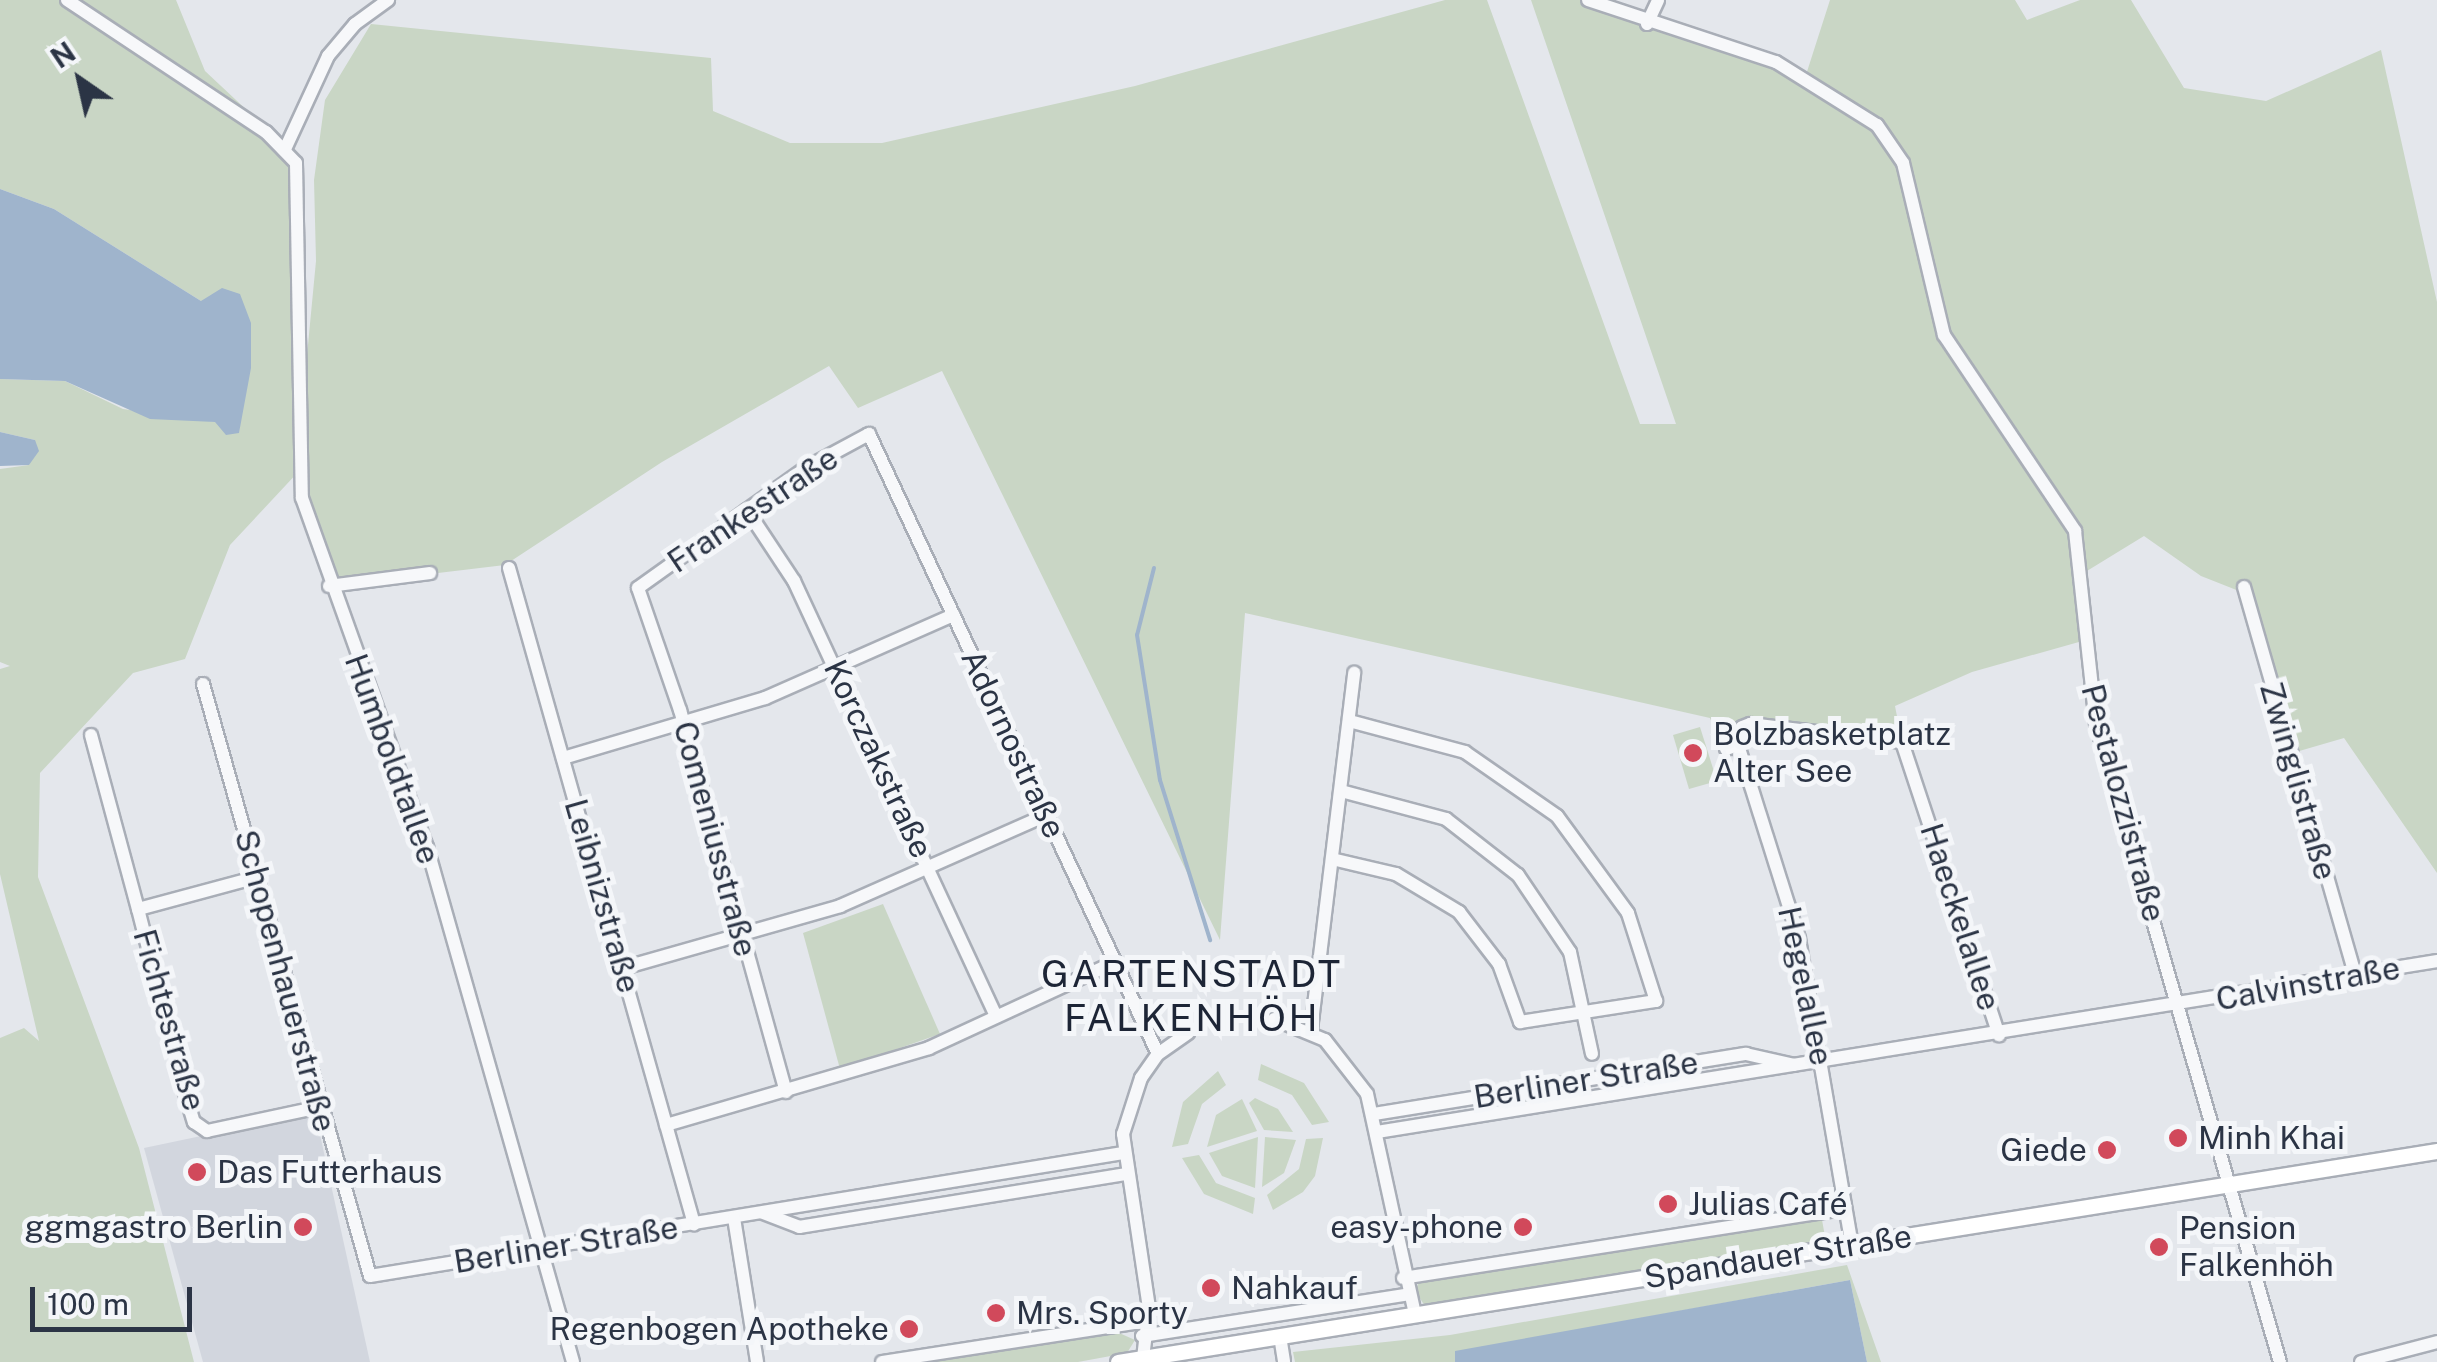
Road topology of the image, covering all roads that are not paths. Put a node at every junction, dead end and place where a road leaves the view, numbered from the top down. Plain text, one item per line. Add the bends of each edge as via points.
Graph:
1 (67, 0) edge
2 (388, 0) edge
3 (1588, 0) edge
4 (1658, 0) edge
5 (1647, 24) junction
6 (286, 148) junction
7 (869, 434) joint
8 (746, 510) junction
9 (509, 568) dead end
10 (430, 573) dead end
11 (330, 586) junction
12 (2244, 586) dead end
13 (638, 588) joint
14 (953, 615) junction
15 (838, 670) junction
16 (1354, 672) dead end
17 (203, 684) dead end
18 (1350, 721) junction
19 (684, 724) junction
20 (90, 735) dead end
21 (1732, 747) joint
22 (563, 758) junction
23 (1341, 791) junction
24 (1046, 815) junction
25 (1332, 859) junction
26 (929, 869) junction
27 (257, 877) junction
28 (138, 909) junction
29 (742, 937) junction
30 (2437, 961) edge
31 (1115, 962) junction
32 (623, 968) junction
33 (2354, 975) junction
34 (2180, 1006) junction
35 (1586, 1012) junction
36 (996, 1016) junction
37 (1274, 1020) dead end
38 (1311, 1030) junction
39 (1188, 1034) dead end
40 (1999, 1035) junction
41 (1158, 1054) junction
42 (1592, 1054) dead end
43 (1822, 1062) junction
44 (1796, 1066) junction
45 (786, 1092) junction
46 (320, 1108) junction
47 (1374, 1114) junction
48 (666, 1126) junction
49 (1377, 1132) junction
50 (2437, 1151) edge
51 (1123, 1154) junction
52 (1127, 1174) junction
53 (2231, 1184) junction
54 (1845, 1209) junction
55 (763, 1214) junction
56 (734, 1218) junction
57 (694, 1224) junction
58 (1852, 1246) junction
59 (542, 1251) junction
60 (370, 1276) joint
61 (1403, 1278) junction
62 (1410, 1294) junction
63 (1415, 1314) junction
64 (1146, 1321) junction
65 (1142, 1336) junction
66 (1280, 1336) junction
67 (2437, 1342) edge
68 (1143, 1358) junction
69 (573, 1362) edge
70 (757, 1362) edge
71 (882, 1362) edge
72 (1118, 1362) edge
73 (1283, 1362) edge
74 (2280, 1362) edge
75 (2361, 1362) edge

1 - 6 street
2 - 6 street via 328,56
3 - 5 street, Pestalozzistraße
4 - 5 street
5 - 34 street, Pestalozzistraße via 1776,62 1876,125 1903,163 1944,335 2075,531 2096,723
6 - 11 street, Humboldtallee via 301,178 302,498
7 - 8 street, Frankestraße
7 - 14 street, Adornostraße
8 - 13 street, Frankestraße
8 - 15 street, Korczakstraße via 783,562
9 - 22 street, Leibnizstraße
10 - 11 street
11 - 59 street, Humboldtallee via 427,848
12 - 33 street, Zwinglistraße
13 - 19 street, Comeniusstraße
14 - 15 street
14 - 24 street, Adornostraße
15 - 19 street
15 - 26 street, Korczakstraße
16 - 18 street
17 - 27 street, Schopenhauerstraße
18 - 23 street
18 - 35 street via 1465,752 1534,796 1580,840 1628,912 1656,1001
19 - 22 street
19 - 29 street, Comeniusstraße
20 - 28 street, Fichtestraße
21 - 40 street, Haeckelallee via 1750,724 1902,742
21 - 43 street, Hegelallee via 1798,940
22 - 32 street, Leibnizstraße
23 - 25 street
23 - 35 street via 1419,807 1494,850 1556,925 1579,976
24 - 26 street
24 - 31 street, Adornostraße
25 - 35 street via 1396,874 1460,912 1498,964 1520,1022
25 - 38 street
26 - 29 street
26 - 36 street, Korczakstraße
27 - 28 street, Fichtestraße
27 - 46 street, Schopenhauerstraße
28 - 46 street, Fichtestraße via 194,1122 207,1132
29 - 32 street
29 - 45 street, Comeniusstraße
30 - 33 street, Calvinstraße
31 - 36 street
31 - 41 street, Adornostraße
32 - 48 street, Leibnizstraße
33 - 34 street, Calvinstraße
34 - 40 street, Berliner Straße
34 - 53 street, Pestalozzistraße
35 - 42 street
36 - 45 street via 929,1048
37 - 38 street
38 - 47 street via 1350,1066
39 - 41 street
40 - 43 street, Berliner Straße
41 - 51 street via 1133,1096
43 - 44 street, Berliner Straße
43 - 54 street, Hegelallee
44 - 47 street, Berliner Straße via 1746,1054
44 - 49 street, Berliner Straße
45 - 48 street
46 - 60 street, Schopenhauerstraße
47 - 49 street
48 - 57 street, Leibnizstraße
49 - 61 street
50 - 53 main road, Spandauer Straße
51 - 52 street
51 - 55 street, Berliner Straße
52 - 55 street, Berliner Straße via 799,1227
52 - 64 street
53 - 58 main road, Spandauer Straße
53 - 74 street, Pestalozzistraße
54 - 58 street, Hegelallee
54 - 61 street, Spandauer Straße
55 - 56 street, Berliner Straße
56 - 57 street, Berliner Straße
56 - 70 street
57 - 59 street, Berliner Straße
58 - 63 main road, Spandauer Straße
59 - 60 street, Berliner Straße
59 - 69 street, Humboldtallee
61 - 62 street
62 - 63 street
62 - 65 street
63 - 66 main road, Spandauer Straße
64 - 65 street
64 - 71 street
65 - 68 street
66 - 68 main road, Spandauer Straße
66 - 73 street
67 - 75 street
68 - 72 main road, Spandauer Straße

